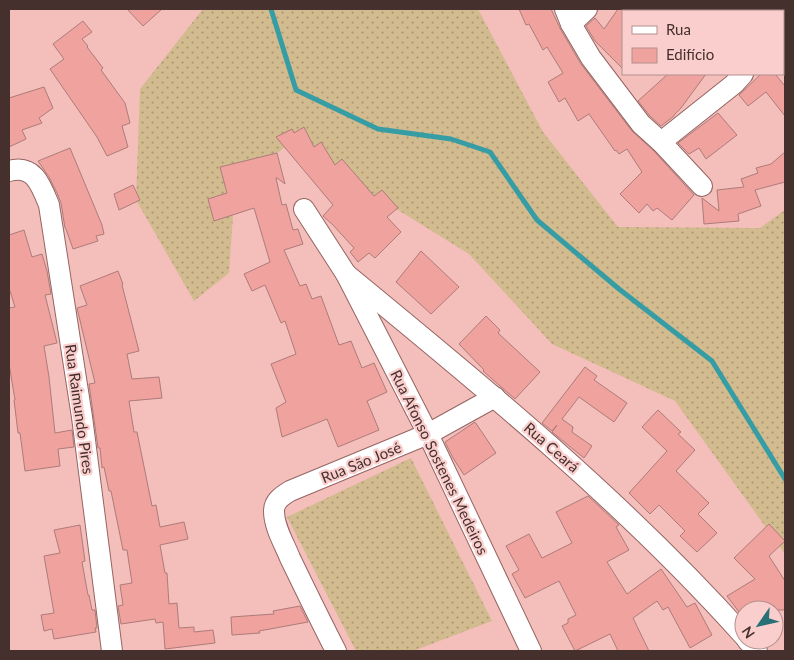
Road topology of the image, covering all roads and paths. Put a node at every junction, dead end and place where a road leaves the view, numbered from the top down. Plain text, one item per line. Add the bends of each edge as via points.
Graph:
1 (587, 9) edge
2 (568, 16) edge
3 (742, 75) edge
4 (661, 142) junction
5 (9, 171) edge
6 (702, 186) dead end
7 (304, 209) dead end
8 (346, 274) junction
9 (495, 397) junction
10 (428, 434) junction
11 (734, 625) edge
12 (112, 651) edge
13 (336, 651) edge
14 (531, 651) edge

1 - 2 street
2 - 4 street via 591,58 641,124
3 - 4 street
4 - 6 street
5 - 12 street, Rua Raimundo Pires via 24,169 30,173 43,189 49,205 82,417
7 - 8 street
8 - 9 street, Rua Ceará
8 - 10 street, Rua Afonso Sostenes Medeiros
9 - 10 street, Rua São José
9 - 11 street, Rua Ceará via 577,468
10 - 13 street, Rua São José via 290,491 275,505 276,527
10 - 14 street, Rua Afonso Sostenes Medeiros

